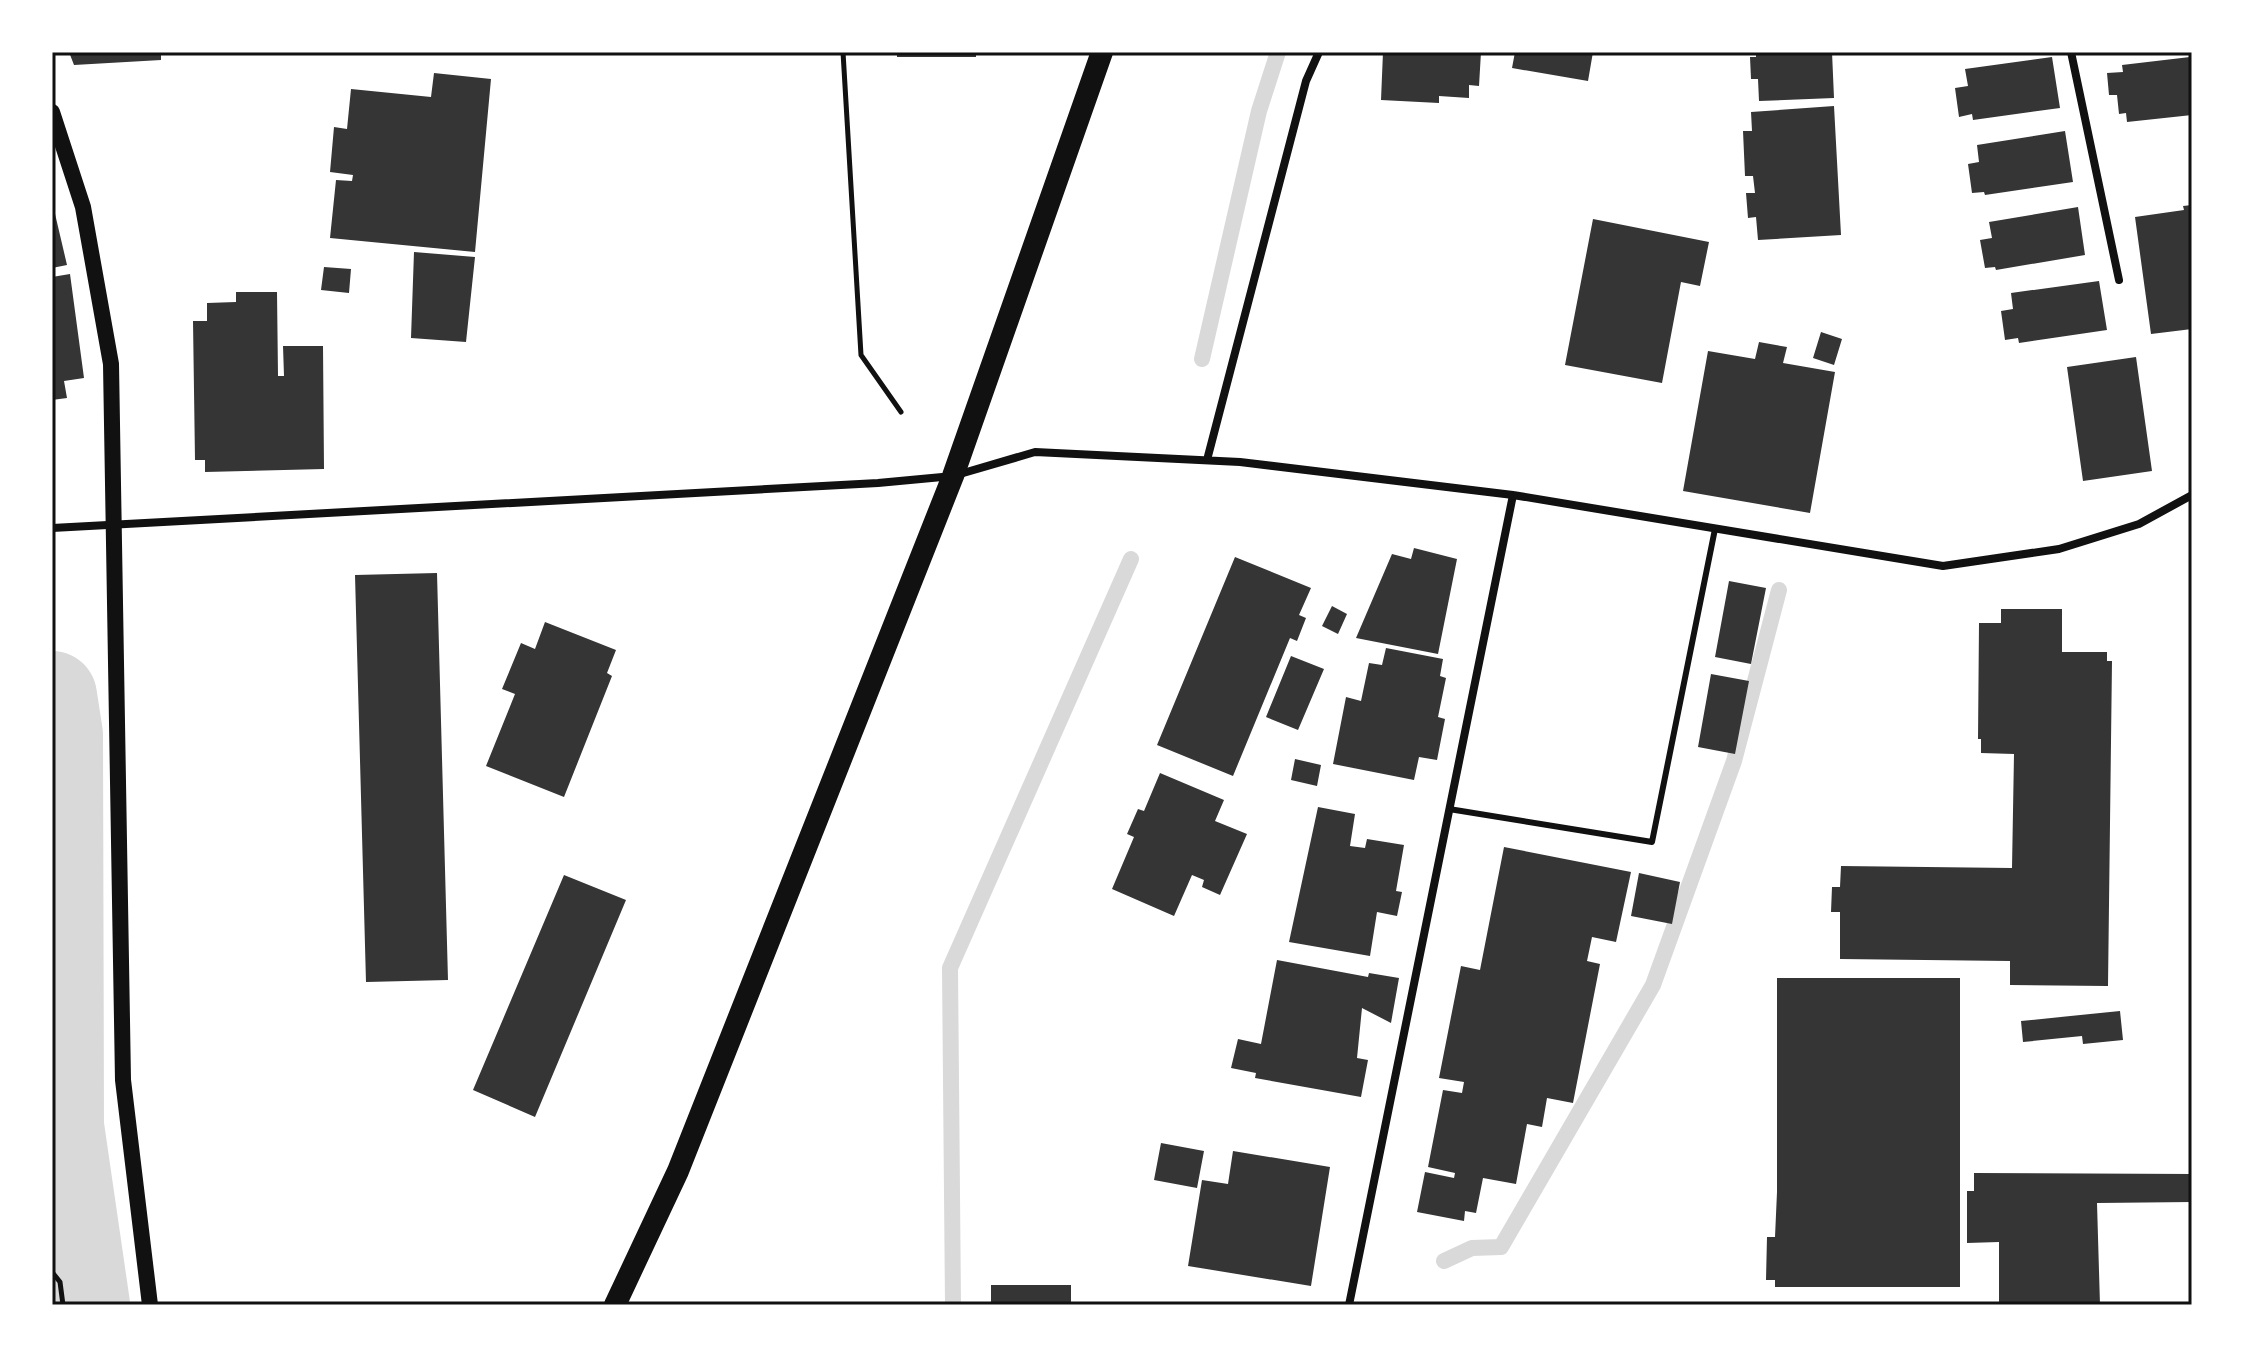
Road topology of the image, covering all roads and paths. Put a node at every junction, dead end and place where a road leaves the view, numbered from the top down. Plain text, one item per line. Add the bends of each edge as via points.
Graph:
1 (843, 52) edge
2 (1102, 52) edge
3 (1319, 52) edge
4 (2071, 52) edge
5 (52, 112) edge
6 (2119, 280) dead end
7 (901, 412) dead end
8 (1207, 460) junction
9 (953, 476) junction
10 (1513, 495) junction
11 (2192, 495) edge
12 (115, 524) junction
13 (52, 528) edge
14 (1715, 529) junction
15 (1449, 809) junction
16 (52, 1272) edge
17 (63, 1305) edge
18 (150, 1305) edge
19 (615, 1305) edge
20 (1349, 1305) edge

1 - 7 path via 861,355
2 - 9 highway
3 - 8 street via 1306,81
4 - 6 street
5 - 12 main road via 83,207 111,364
8 - 9 street via 1035,452
8 - 10 street
9 - 12 street
9 - 19 highway via 678,1171
10 - 14 street
10 - 15 street
11 - 14 street via 2139,524 2059,549 1943,566
12 - 13 street
12 - 18 main road via 123,1080
14 - 15 lane via 1652,842
15 - 20 street
16 - 17 path via 60,1282

